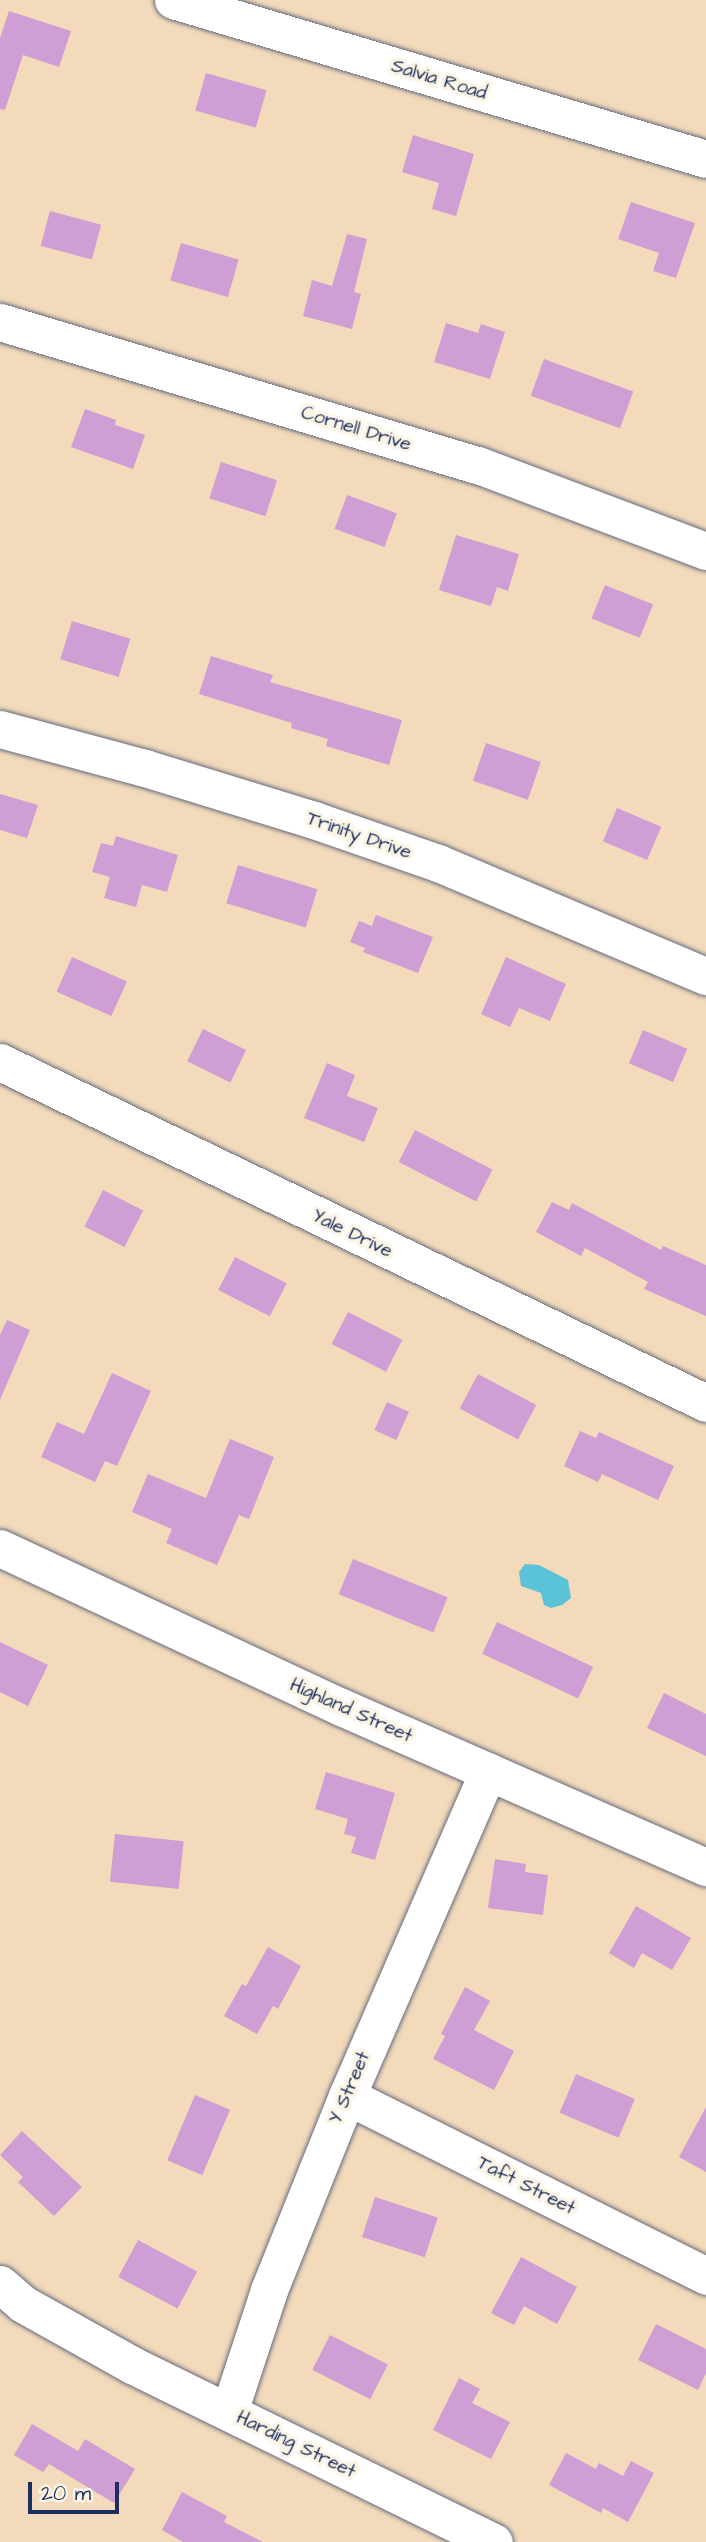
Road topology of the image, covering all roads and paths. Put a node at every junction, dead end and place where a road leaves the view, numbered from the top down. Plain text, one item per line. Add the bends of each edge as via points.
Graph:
1 (173, 0) edge
2 (706, 159) edge
3 (0, 322) edge
4 (706, 551) edge
5 (0, 729) edge
6 (706, 976) edge
7 (0, 1062) edge
8 (706, 1403) edge
9 (0, 1548) edge
10 (488, 1771) junction
11 (706, 1867) edge
12 (347, 2096) junction
13 (706, 2276) edge
14 (0, 2284) edge
15 (229, 2412) junction
16 (494, 2542) edge

1 - 2 street, Salvia Road
3 - 4 street, Cornell Drive via 478,465
5 - 6 street, Trinity Drive via 314,820 425,859
7 - 8 street, Yale Drive
9 - 10 street, Highland Street
10 - 11 street, Highland Street
10 - 12 street, Y Street
12 - 13 street, Taft Street
12 - 15 street, Y Street via 269,2290
14 - 15 street, Harding Street via 23,2304 99,2347
15 - 16 street, Harding Street

